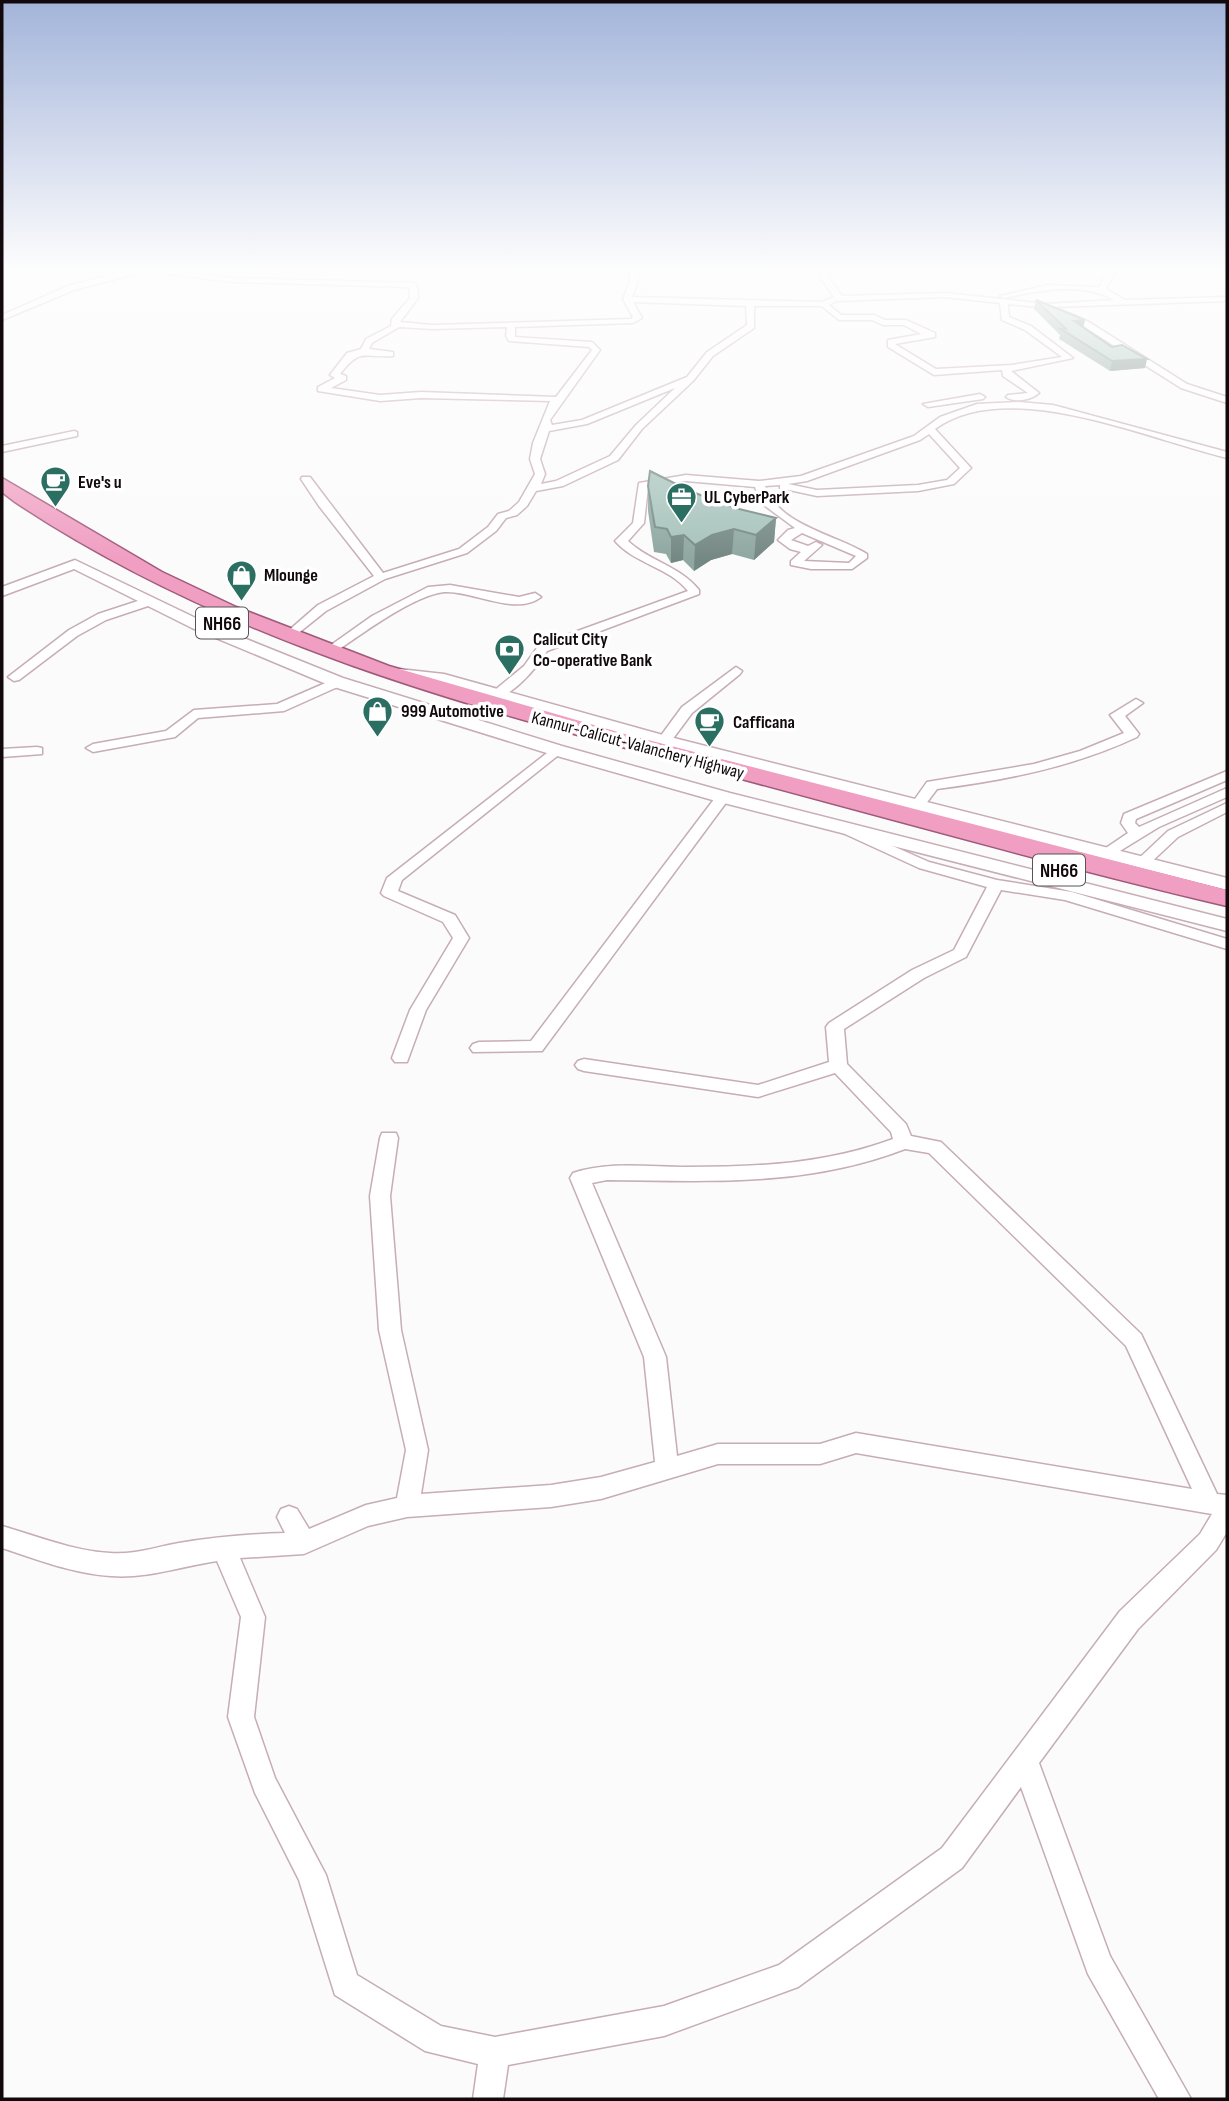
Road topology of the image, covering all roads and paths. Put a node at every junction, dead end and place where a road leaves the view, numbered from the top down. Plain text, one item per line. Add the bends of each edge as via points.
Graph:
1 (342, 365) edge
2 (585, 365) edge
3 (701, 365) edge
4 (923, 365) edge
5 (1022, 365) edge
6 (1151, 365) edge
7 (1009, 367) junction
8 (690, 379) junction
9 (1227, 400) edge
10 (555, 404) junction
11 (928, 404) dead end
12 (546, 429) junction
13 (930, 429) junction
14 (74, 434) dead end
15 (2, 449) edge
16 (1227, 455) edge
17 (306, 479) dead end
18 (2, 483) edge
19 (759, 484) junction
20 (774, 484) junction
21 (535, 488) junction
22 (2, 502) edge
23 (635, 528) junction
24 (803, 529) junction
25 (821, 537) junction
26 (810, 550) junction
27 (646, 557) junction
28 (382, 577) junction
29 (2, 592) edge
30 (535, 597) dead end
31 (147, 601) junction
32 (292, 635) junction
33 (330, 650) junction
34 (736, 671) dead end
35 (386, 672) junction
36 (14, 677) dead end
37 (337, 682) junction
38 (495, 695) junction
39 (1136, 703) dead end
40 (664, 741) junction
41 (93, 748) dead end
42 (556, 750) junction
43 (37, 751) dead end
44 (2, 753) edge
45 (1227, 775) edge
46 (1227, 792) edge
47 (723, 797) junction
48 (1227, 807) edge
49 (903, 816) junction
50 (845, 829) junction
51 (1137, 835) junction
52 (1105, 854) junction
53 (1142, 863) junction
54 (1227, 884) edge
55 (996, 885) junction
56 (1227, 898) edge
57 (1227, 914) edge
58 (1227, 925) edge
59 (1227, 944) edge
60 (479, 1048) dead end
61 (401, 1058) dead end
62 (584, 1065) dead end
63 (838, 1066) junction
64 (389, 1138) dead end
65 (904, 1142) junction
66 (667, 1469) junction
67 (407, 1506) junction
68 (1222, 1507) edge
69 (289, 1517) dead end
70 (2, 1537) edge
71 (304, 1543) junction
72 (223, 1549) junction
73 (1025, 1761) junction
74 (495, 2052) junction
75 (488, 2099) edge
76 (1176, 2099) edge

1 - 10 street via 334,375 343,378 321,389 380,398 541,397 554,399
2 - 10 street
3 - 8 street
4 - 7 street via 934,372
5 - 7 street
6 - 9 street via 1184,386
7 - 11 street via 1005,372 1034,395
8 - 12 street via 600,417
8 - 21 street via 614,458 558,484
10 - 12 street via 545,420
12 - 21 street via 535,459 540,474
13 - 16 street via 943,419 980,406 1053,408
13 - 20 street via 917,438 803,479
13 - 20 street via 966,468 950,482 817,493
14 - 15 street
17 - 28 street via 363,561
18 - 32 highway, Kannur-Calicut-Valanchery Highway / NH66 via 152,574
19 - 20 street
19 - 23 street via 659,479 643,485 643,510
19 - 24 street via 765,501
21 - 28 street via 513,513 502,516 463,551
22 - 49 highway, Kannur-Calicut-Valanchery Highway / NH66 via 130,580 212,619 371,681 511,726
23 - 27 street
23 - 27 street via 621,541 630,552
24 - 25 street
24 - 26 street via 784,540
25 - 26 street
25 - 26 street via 863,556 852,566 795,563
27 - 38 street via 684,579 695,592 543,648 529,669
28 - 32 street via 322,608
29 - 31 street via 75,564
30 - 33 street via 519,601 432,589
31 - 36 street via 72,633
31 - 37 street
32 - 33 highway, Kannur-Calicut-Valanchery Highway / NH66
33 - 35 highway, Kannur-Calicut-Valanchery Highway / NH66
34 - 40 street via 687,710
35 - 38 street via 438,678
35 - 49 highway, Kannur-Calicut-Valanchery Highway / NH66 via 515,713
37 - 41 street via 279,708 194,714 170,734
37 - 42 street
38 - 40 street
39 - 49 street via 1117,715 1132,734 1113,744 989,778 932,785
40 - 49 street
42 - 47 street
42 - 61 street via 395,878 389,893 449,919 461,937 418,1010
43 - 44 street
45 - 51 street via 1129,817
46 - 51 street
47 - 50 street
47 - 60 street via 536,1047
48 - 53 street via 1173,834
49 - 52 street
49 - 56 highway, Kannur-Calicut-Valanchery Highway / NH66
49 - 57 highway, NH66
50 - 55 street via 924,865
50 - 58 street
51 - 52 street
52 - 53 street
53 - 54 street
55 - 59 street via 1066,895
55 - 63 street via 960,953 835,1027
62 - 63 street via 758,1091
63 - 65 street via 899,1129
64 - 67 street via 380,1196 390,1330 416,1450
65 - 66 street via 871,1157 779,1173 607,1173 580,1178 655,1357
65 - 68 street via 934,1147 1133,1340
66 - 67 street via 601,1488 551,1496
66 - 68 street via 718,1454 820,1454 856,1443
67 - 71 street via 366,1516
68 - 73 street via 1208,1542 1129,1620
69 - 71 street
70 - 72 street via 111,1565
71 - 72 street
72 - 74 street via 253,1617 241,1717 264,1784 312,1875 345,1985 436,2040
73 - 74 street via 953,1858 788,1977 664,2021
73 - 76 street via 1098,1964
74 - 75 street

